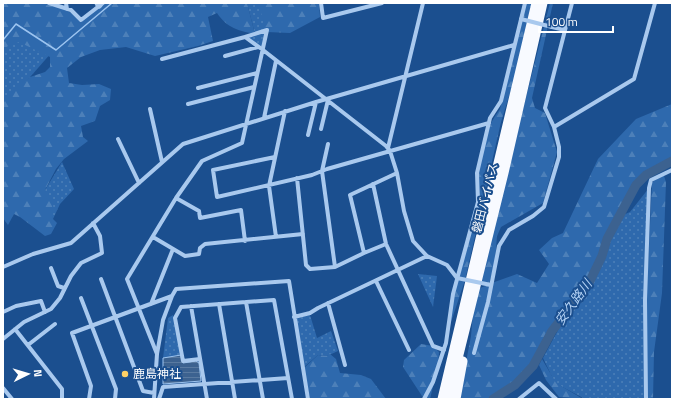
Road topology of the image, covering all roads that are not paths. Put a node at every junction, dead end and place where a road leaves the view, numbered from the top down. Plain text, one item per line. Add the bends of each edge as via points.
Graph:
1 (49, 3) edge
2 (66, 3) edge
3 (321, 3) edge
4 (382, 3) edge
5 (423, 3) edge
6 (525, 3) edge
7 (536, 3) edge
8 (543, 3) edge
9 (572, 3) edge
10 (655, 3) edge
11 (100, 4) edge
12 (67, 9) junction
13 (521, 20) junction
14 (565, 30) junction
15 (246, 37) junction
16 (514, 45) junction
17 (260, 48) junction
18 (225, 56) dead end
19 (162, 59) dead end
20 (276, 61) junction
21 (258, 73) junction
22 (405, 76) junction
23 (254, 87) junction
24 (198, 88) dead end
25 (327, 100) junction
26 (316, 102) junction
27 (188, 104) dead end
28 (150, 109) dead end
29 (285, 111) junction
30 (264, 118) junction
31 (246, 123) junction
32 (489, 123) junction
33 (554, 127) junction
34 (321, 129) dead end
35 (308, 135) dead end
36 (118, 139) dead end
37 (328, 144) dead end
38 (389, 149) junction
39 (275, 157) junction
40 (162, 162) junction
41 (672, 170) edge
42 (322, 171) junction
43 (397, 173) junction
44 (297, 178) junction
45 (139, 183) junction
46 (373, 184) junction
47 (269, 186) junction
48 (176, 198) junction
49 (93, 223) junction
50 (303, 234) junction
51 (153, 237) junction
52 (276, 237) junction
53 (245, 241) junction
54 (386, 244) junction
55 (173, 249) junction
56 (364, 253) junction
57 (427, 256) junction
58 (3, 267) edge
59 (335, 267) junction
60 (51, 268) dead end
61 (399, 270) junction
62 (457, 278) junction
63 (101, 279) dead end
64 (376, 281) junction
65 (491, 285) junction
66 (64, 288) junction
67 (172, 296) junction
68 (81, 298) dead end
69 (246, 302) junction
70 (328, 303) junction
71 (151, 304) junction
72 (219, 304) junction
73 (191, 306) junction
74 (467, 306) junction
75 (139, 308) junction
76 (3, 312) edge
77 (45, 312) junction
78 (115, 317) junction
79 (294, 317) junction
80 (55, 324) dead end
81 (93, 326) junction
82 (15, 329) junction
83 (3, 339) edge
84 (28, 345) junction
85 (409, 350) dead end
86 (444, 350) junction
87 (474, 353) dead end
88 (157, 354) junction
89 (200, 359) junction
90 (345, 365) dead end
91 (288, 378) junction
92 (260, 380) junction
93 (233, 383) junction
94 (204, 385) junction
95 (3, 388) edge
96 (154, 393) junction
97 (525, 397) edge
98 (12, 399) edge
99 (62, 399) edge
100 (89, 399) edge
101 (115, 399) edge
102 (154, 399) edge
103 (159, 399) edge
104 (207, 399) edge
105 (235, 399) edge
106 (263, 399) edge
107 (292, 399) edge
108 (308, 399) edge
109 (424, 399) edge
110 (436, 399) edge
111 (442, 399) edge
112 (448, 399) edge
113 (456, 399) edge
114 (519, 399) edge
115 (556, 399) edge
116 (646, 399) edge

1 - 12 street
2 - 12 street
3 - 4 street via 323,18
5 - 22 street
6 - 13 street
7 - 74 highway, 磐田バイパス
8 - 74 highway, 磐田バイパス via 504,173
9 - 14 street
10 - 33 street via 634,79
11 - 12 street via 80,20
13 - 14 street, bridge
13 - 16 street
14 - 33 street via 545,108
15 - 17 street
15 - 17 street via 267,30
15 - 19 street
16 - 22 street
16 - 32 street via 501,101
17 - 18 street
17 - 20 street
17 - 21 street
20 - 25 street
20 - 30 street
21 - 23 street
21 - 24 street
22 - 25 street
22 - 38 street
23 - 27 street
23 - 31 street
25 - 26 street
25 - 34 street
25 - 38 street
26 - 29 street
26 - 35 street
28 - 40 street
29 - 30 street
29 - 39 street
30 - 31 street
31 - 40 street via 183,144
31 - 48 street via 242,143 202,161
32 - 38 street
32 - 62 street via 477,173 478,202
33 - 65 street via 559,157 545,203 533,216 503,236
36 - 45 street
37 - 42 street
38 - 42 street
38 - 43 street
39 - 47 street
39 - 47 street via 213,170 217,197
40 - 45 street
41 - 116 street via 651,180 649,188 645,300
42 - 44 street
42 - 59 street
43 - 46 street
43 - 57 street via 413,241
44 - 47 street
44 - 50 street
45 - 49 street
46 - 54 street
46 - 56 street via 350,195
47 - 52 street
48 - 51 street
48 - 53 street via 199,211 200,218 242,210
49 - 58 street via 71,243 33,254
49 - 66 street via 100,236 102,253 81,263
50 - 52 street
50 - 59 street via 306,264 310,269
51 - 55 street
51 - 75 street via 127,279
52 - 53 street
53 - 55 street via 206,244 200,248 199,254 191,256 185,256
54 - 56 street
54 - 61 street
55 - 71 street
56 - 59 street
57 - 61 street
57 - 62 street via 447,265
60 - 66 street via 58,286
61 - 64 street
61 - 86 street via 433,346
62 - 65 street, bridge
62 - 86 street
63 - 78 street
64 - 70 street
64 - 85 street
65 - 87 street
66 - 77 street via 60,298
67 - 71 street
67 - 79 street via 176,289 289,281
67 - 88 street via 163,320
68 - 81 street
69 - 72 street
69 - 91 street via 274,300
69 - 92 street
70 - 79 street via 310,313
70 - 90 street
71 - 75 street
72 - 73 street
72 - 93 street
73 - 89 street
73 - 89 street via 180,307 175,318 183,361
74 - 110 highway
74 - 111 highway, 磐田バイパス
74 - 112 highway, 磐田バイパス
74 - 113 highway
75 - 78 street
75 - 88 street
76 - 77 street via 25,303 41,301
77 - 82 street via 30,318
78 - 81 street
78 - 96 street via 144,391
79 - 108 street
80 - 84 street
81 - 100 street via 72,333 91,386
81 - 101 street via 116,389
82 - 83 street
82 - 84 street
84 - 99 street via 62,389
86 - 109 street
88 - 96 street
89 - 94 street
91 - 92 street
91 - 107 street
92 - 93 street
92 - 106 street
93 - 94 street
93 - 105 street
94 - 103 street via 163,387
94 - 104 street
95 - 98 street
96 - 102 street
97 - 114 street
97 - 115 street via 539,382

